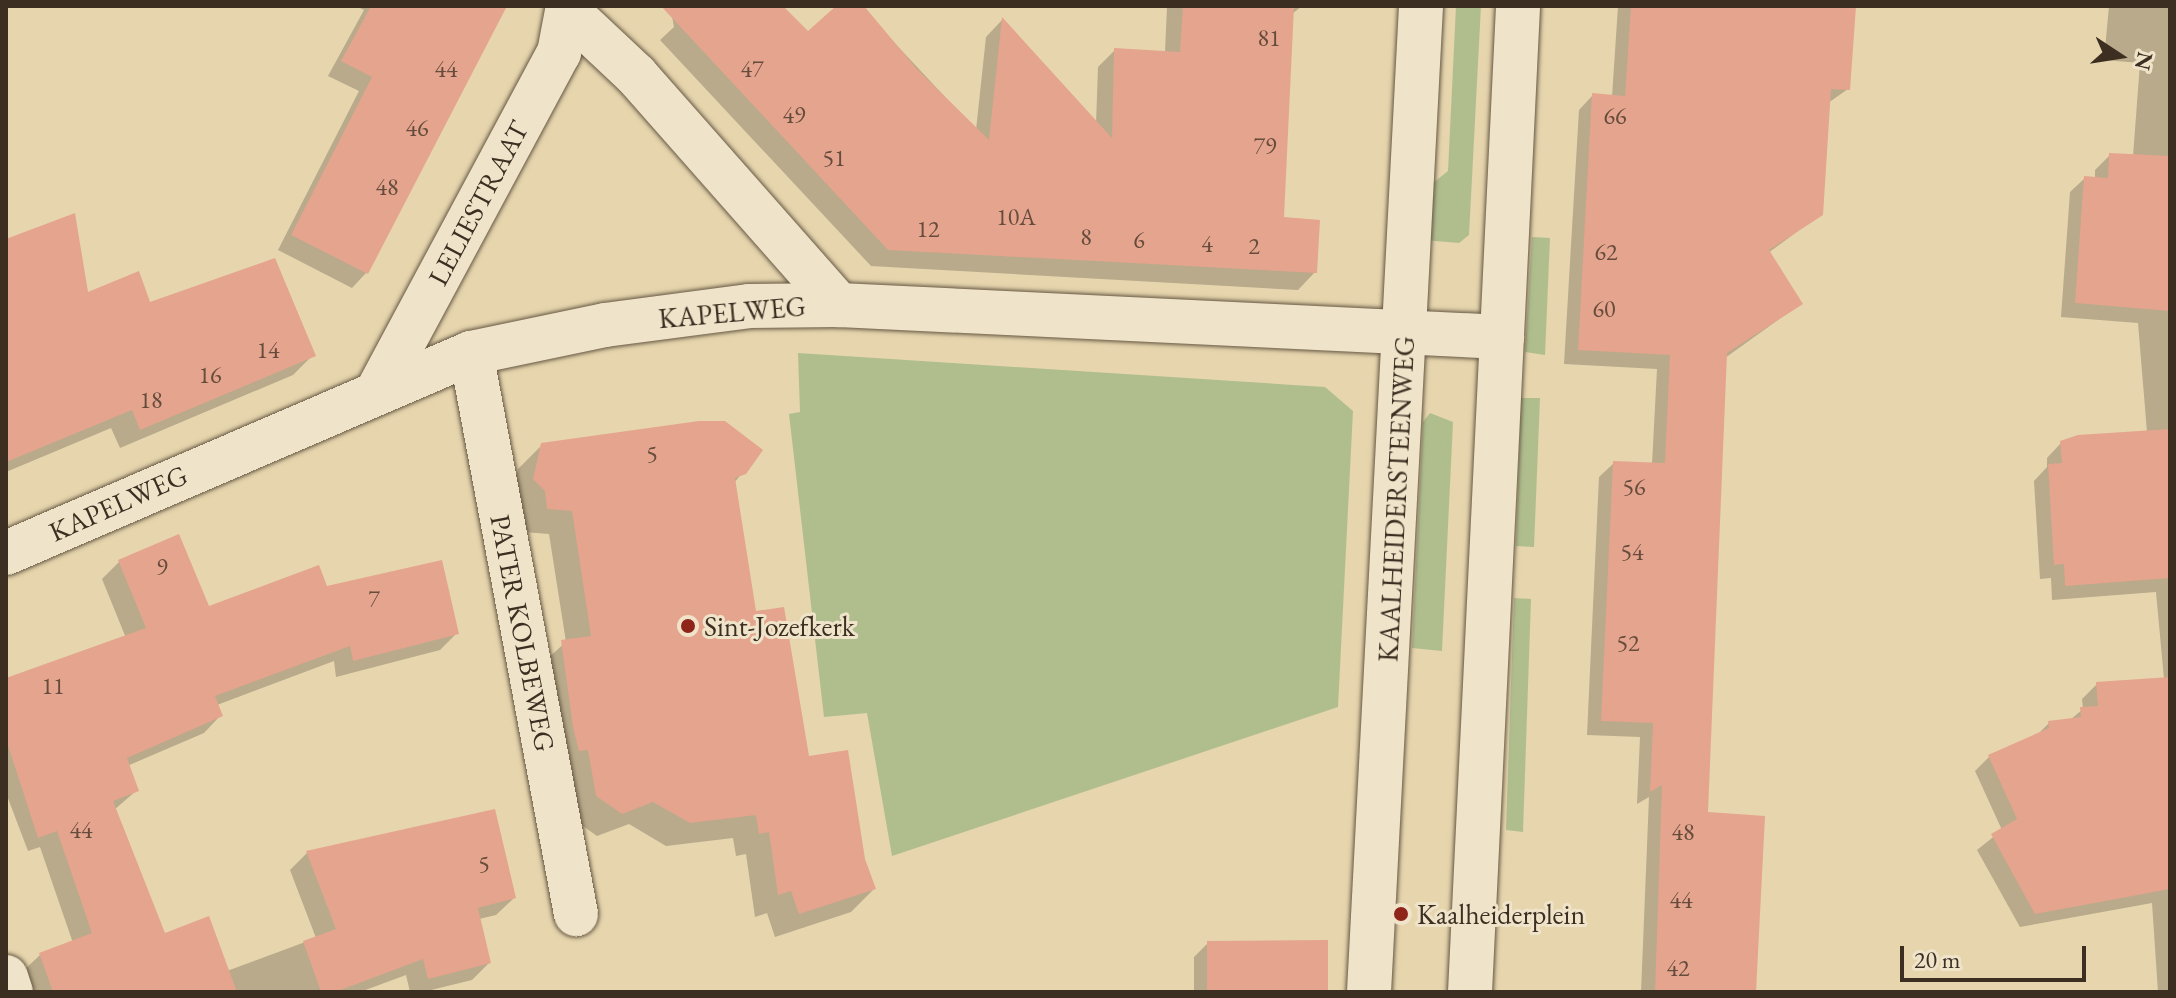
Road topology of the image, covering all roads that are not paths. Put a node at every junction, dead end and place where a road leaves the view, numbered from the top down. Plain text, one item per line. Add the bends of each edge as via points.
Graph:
1 (1421, 6) edge
2 (1518, 6) edge
3 (569, 10) edge
4 (839, 305) junction
5 (1405, 332) junction
6 (1502, 337) junction
7 (471, 353) junction
8 (378, 390) junction
9 (6, 553) edge
10 (576, 914) dead end
11 (6, 977) edge
12 (11, 992) edge
13 (1369, 992) edge
14 (1470, 992) edge

1 - 5 street, KAALHEIDERSTEENWEG
2 - 6 street
3 - 4 street, LELIESTRAAT via 636,75
3 - 8 street, LELIESTRAAT via 559,53
4 - 5 street, KAPELWEG
4 - 7 street, KAPELWEG via 734,308 605,325
5 - 6 street, KAPELWEG
5 - 13 street, KAALHEIDERSTEENWEG
6 - 14 street
7 - 8 street, KAPELWEG
7 - 10 street, PATER KOLBEWEG
8 - 9 street, KAPELWEG
11 - 12 street

